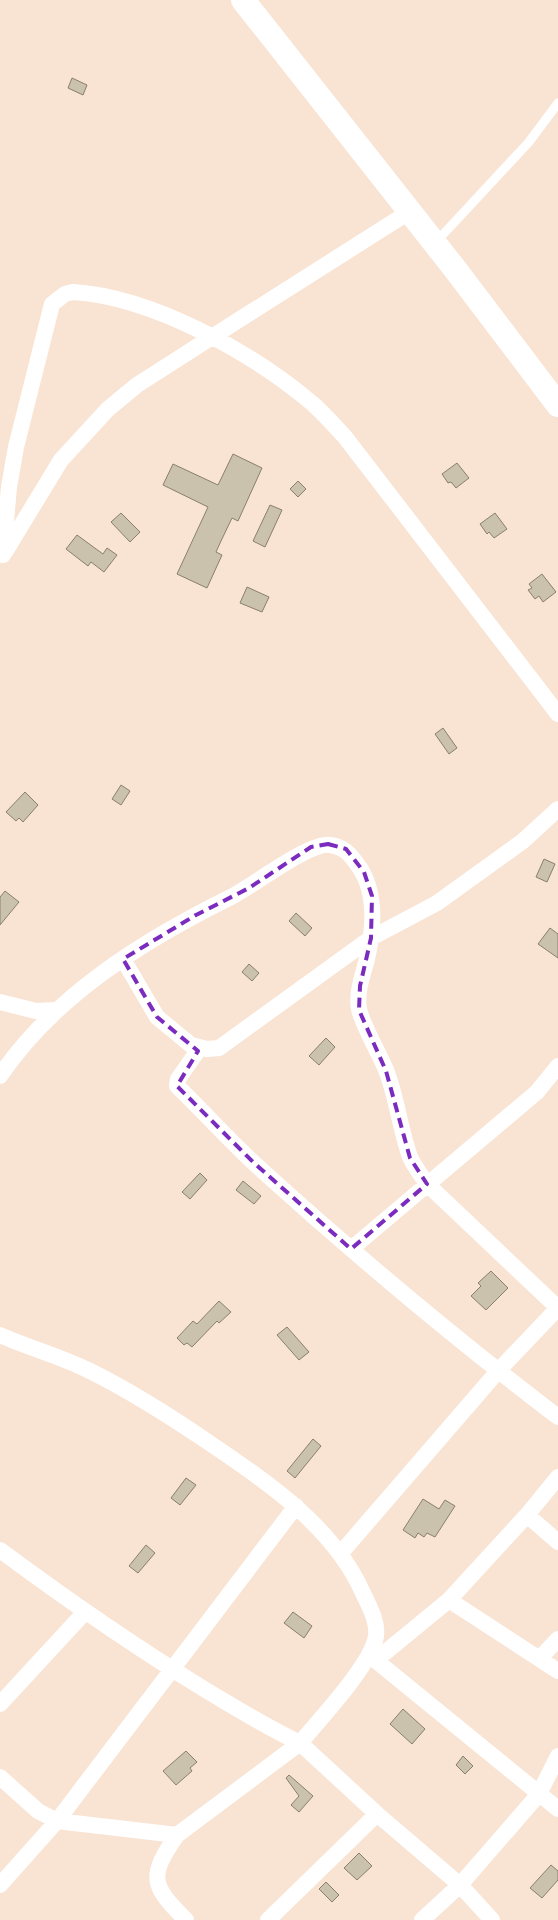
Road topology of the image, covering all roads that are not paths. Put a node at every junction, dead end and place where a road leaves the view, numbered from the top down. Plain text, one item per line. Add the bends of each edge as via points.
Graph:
1 (243, 0) edge
2 (558, 103) edge
3 (409, 212) junction
4 (434, 244) junction
5 (212, 337) junction
6 (558, 405) edge
7 (2, 559) edge
8 (558, 714) edge
9 (558, 809) edge
10 (371, 938) junction
11 (123, 958) junction
12 (0, 1002) edge
13 (56, 1010) junction
14 (199, 1049) junction
15 (558, 1066) edge
16 (0, 1076) edge
17 (426, 1184) junction
18 (351, 1248) junction
19 (558, 1308) edge
20 (0, 1336) edge
21 (498, 1371) junction
22 (558, 1417) edge
23 (558, 1476) edge
24 (296, 1506) junction
25 (527, 1515) junction
26 (558, 1542) edge
27 (0, 1550) edge
28 (340, 1554) junction
29 (449, 1600) junction
30 (85, 1612) junction
31 (558, 1639) edge
32 (372, 1658) junction
33 (540, 1658) junction
34 (172, 1669) junction
35 (558, 1671) edge
36 (0, 1704) edge
37 (300, 1743) junction
38 (558, 1756) edge
39 (0, 1777) edge
40 (539, 1794) junction
41 (558, 1809) edge
42 (377, 1814) junction
43 (57, 1821) junction
44 (177, 1835) junction
45 (460, 1885) junction
46 (0, 1886) edge
47 (186, 1920) edge
48 (268, 1920) edge
49 (422, 1920) edge
50 (492, 1920) edge

1 - 3 street
2 - 4 lane via 529,142
3 - 4 street
3 - 5 street
4 - 6 street
5 - 7 street via 137,386 92,424 46,481
5 - 7 street via 170,317 100,296 73,292 58,298 49,312 16,447
5 - 8 street via 288,385 314,405 345,437
9 - 10 street via 523,841 437,903
10 - 11 street via 372,896 364,872 346,849 328,844 311,847 249,888 196,914
10 - 14 street via 219,1048
10 - 17 street via 360,986 359,1010 386,1071 410,1158
11 - 13 street
11 - 14 street via 157,1016
12 - 13 street via 36,1011
13 - 16 street
14 - 18 street via 176,1086 253,1162
15 - 17 street via 537,1092
17 - 18 street
17 - 19 street
18 - 21 street
19 - 21 street
20 - 24 street via 86,1369 151,1402
21 - 22 street
21 - 28 street
23 - 25 street
24 - 28 street
24 - 34 street
25 - 26 street
25 - 29 street
27 - 30 street
28 - 32 street via 357,1579 375,1620
29 - 32 street
29 - 33 street
30 - 34 street
30 - 36 street
31 - 33 street
32 - 37 street
32 - 40 street
33 - 35 street
34 - 37 street via 262,1725
34 - 43 street
37 - 42 street
37 - 44 street
38 - 40 street
39 - 43 street via 38,1811
40 - 41 street
40 - 45 street
42 - 45 street
42 - 48 street
43 - 44 street
43 - 46 street
44 - 47 street via 162,1858 156,1882 163,1897
45 - 49 street
45 - 50 street

